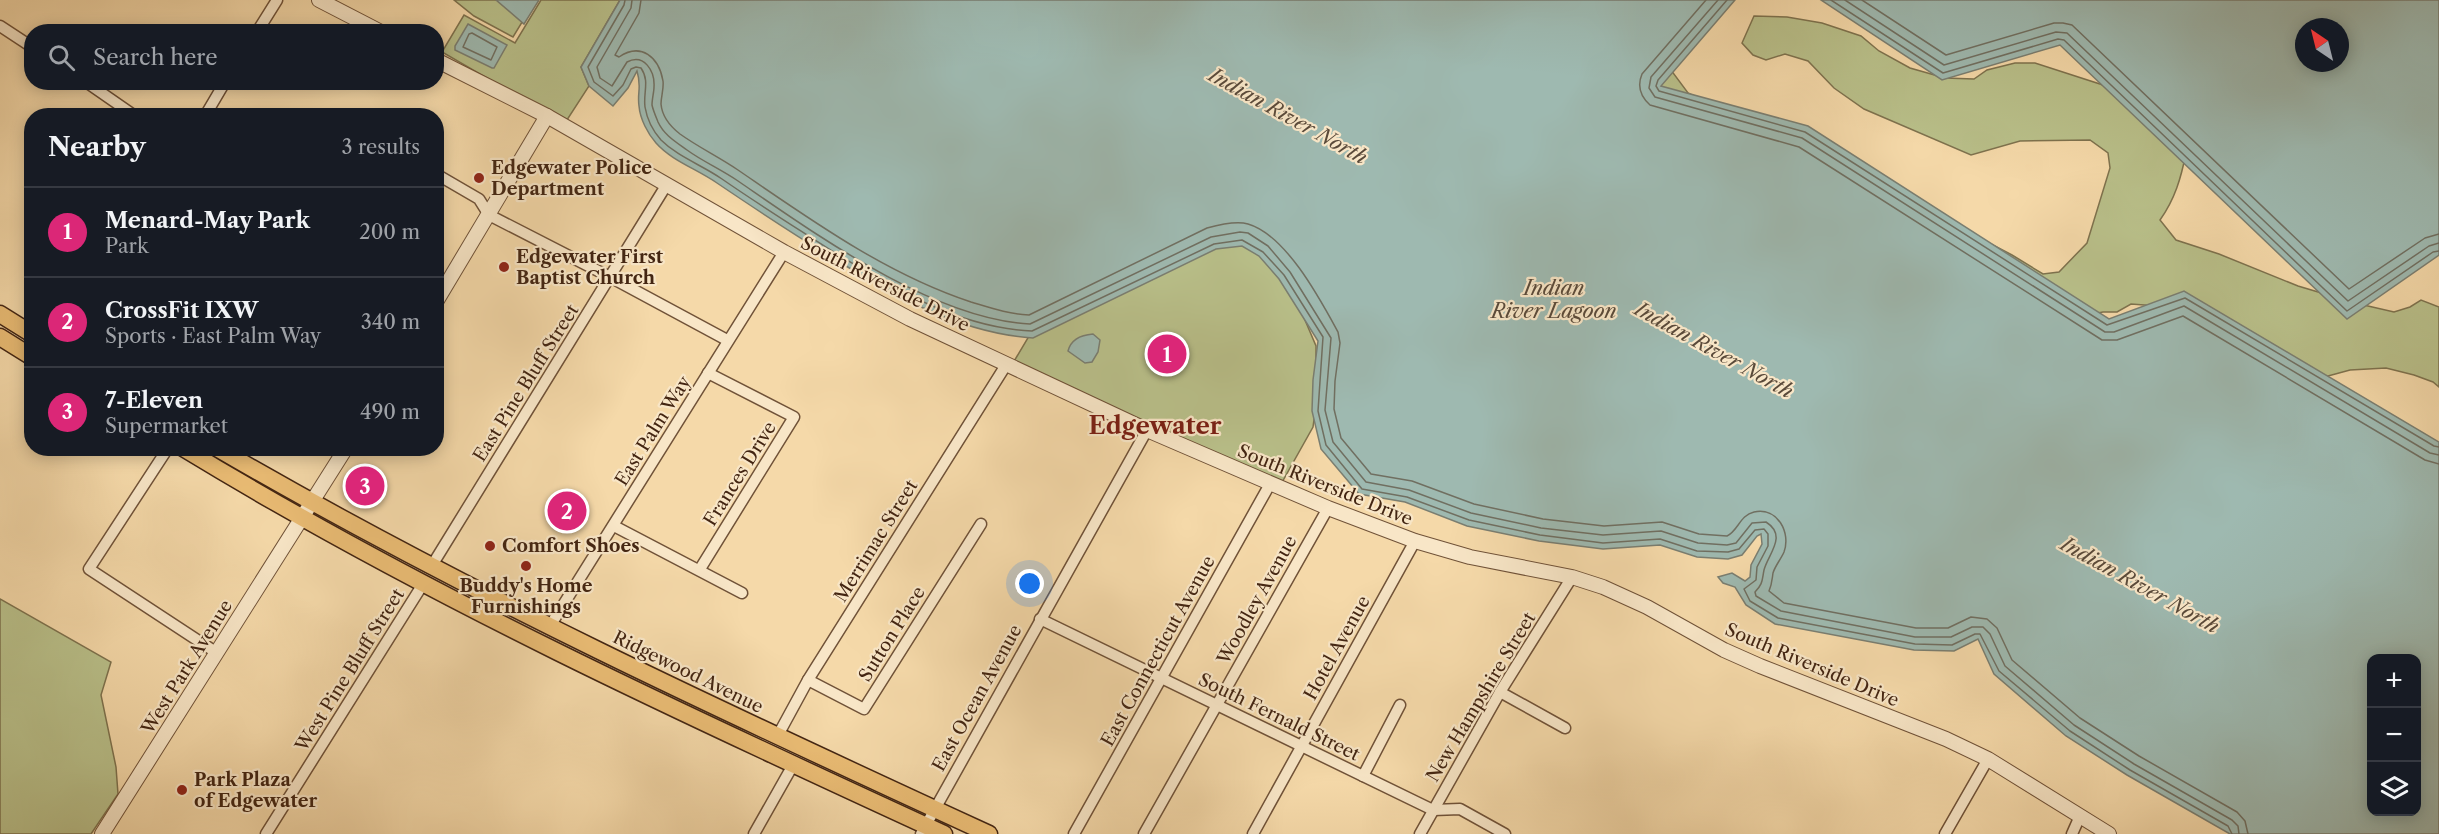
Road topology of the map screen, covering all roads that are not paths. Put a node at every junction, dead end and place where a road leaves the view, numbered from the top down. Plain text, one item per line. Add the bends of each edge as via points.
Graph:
1 (277, 0) edge
2 (319, 0) edge
3 (262, 24) edge
4 (366, 24) edge
5 (0, 26) edge
6 (24, 41) edge
7 (444, 64) edge
8 (98, 90) edge
9 (220, 90) edge
10 (123, 108) edge
11 (210, 108) edge
12 (547, 116) junction
13 (444, 179) edge
14 (667, 184) junction
15 (489, 216) junction
16 (784, 252) junction
17 (610, 277) junction
18 (444, 289) edge
19 (0, 314) edge
20 (24, 329) edge
21 (0, 335) edge
22 (727, 340) junction
23 (24, 343) edge
24 (24, 352) edge
25 (1006, 364) junction
26 (708, 373) junction
27 (1147, 430) junction
28 (163, 456) edge
29 (196, 456) edge
30 (231, 456) edge
31 (341, 456) edge
32 (1270, 484) junction
33 (312, 503) junction
34 (1328, 508) junction
35 (302, 519) junction
36 (981, 524) dead end
37 (614, 526) junction
38 (1415, 541) junction
39 (432, 567) junction
40 (700, 569) junction
41 (1572, 577) junction
42 (430, 587) junction
43 (742, 593) dead end
44 (1040, 619) junction
45 (550, 626) junction
46 (217, 653) junction
47 (1162, 678) junction
48 (808, 680) junction
49 (624, 683) junction
50 (1500, 692) junction
51 (1217, 703) junction
52 (1400, 705) dead end
53 (717, 707) junction
54 (1564, 728) dead end
55 (777, 737) junction
56 (1300, 746) junction
57 (1988, 759) junction
58 (793, 765) junction
59 (1363, 776) junction
60 (935, 809) junction
61 (1433, 810) junction
62 (2080, 816) junction
63 (924, 830) edge
64 (271, 832) edge
65 (102, 834) edge
66 (754, 834) edge
67 (944, 834) edge
68 (988, 834) edge
69 (1074, 834) edge
70 (1144, 834) edge
71 (1253, 834) edge
72 (1420, 834) edge
73 (1505, 834) edge
74 (1945, 834) edge
75 (2072, 834) edge
76 (2109, 834) edge

1 - 3 street
2 - 4 street
5 - 6 street
7 - 12 street, South Riverside Drive
8 - 10 street
9 - 11 street
12 - 14 street, South Riverside Drive
12 - 15 street
13 - 15 street via 479,199
14 - 16 street, South Riverside Drive
14 - 17 street, East Pine Bluff Street
15 - 17 street
15 - 18 street
16 - 22 street, East Palm Way
16 - 25 street, South Riverside Drive via 910,319
17 - 22 street
17 - 39 street, East Pine Bluff Street
19 - 20 main road
21 - 23 main road
21 - 24 main road
22 - 26 street, East Palm Way
25 - 27 street, South Riverside Drive
25 - 48 street, Merrimac Street
26 - 37 street, East Palm Way
26 - 40 street, Frances Drive via 794,417
27 - 32 street, South Riverside Drive
27 - 44 street, East Ocean Avenue
28 - 46 street via 89,569
29 - 35 main road
30 - 33 main road, Ridgewood Avenue
31 - 33 street, West Park Avenue
32 - 34 street, South Riverside Drive
32 - 47 street, East Connecticut Avenue
33 - 35 street, West Park Avenue
33 - 39 main road, Ridgewood Avenue
34 - 38 street, South Riverside Drive
34 - 51 street, Woodley Avenue
35 - 42 main road
35 - 46 street, West Park Avenue
36 - 48 street, Sutton Place via 864,709
37 - 40 street
37 - 45 street, East Palm Way
38 - 41 street, South Riverside Drive via 1470,557
38 - 56 street, Hotel Avenue
39 - 45 main road, Ridgewood Avenue
40 - 43 street
41 - 50 street, New Hampshire Street
41 - 57 street, South Riverside Drive via 1647,607 1760,666 1946,738
42 - 45 main road via 450,587 534,630
42 - 49 main road
42 - 64 street, West Pine Bluff Street
44 - 47 street, South Fernald Street
44 - 60 street, East Ocean Avenue
45 - 53 main road, Ridgewood Avenue
46 - 65 street, West Park Avenue
47 - 51 street, South Fernald Street
47 - 69 street, East Connecticut Avenue
48 - 55 street, Merrimac Street
49 - 53 main road via 648,683 704,710
49 - 58 main road
50 - 54 street
50 - 61 street, New Hampshire Street
51 - 56 street, South Fernald Street
51 - 70 street, Woodley Avenue
52 - 59 street
53 - 55 main road, Ridgewood Avenue
55 - 60 main road, Ridgewood Avenue
56 - 59 street, South Fernald Street
56 - 71 street, Hotel Avenue
57 - 62 street, South Riverside Drive
57 - 74 street
58 - 63 main road
58 - 66 street
59 - 61 street, South Fernald Street
60 - 63 street, East Ocean Avenue
60 - 68 main road, Ridgewood Avenue
61 - 72 street, New Hampshire Street
61 - 73 street, South Fernald Street via 1460,809
62 - 75 street
62 - 76 street, South Riverside Drive
63 - 67 main road

